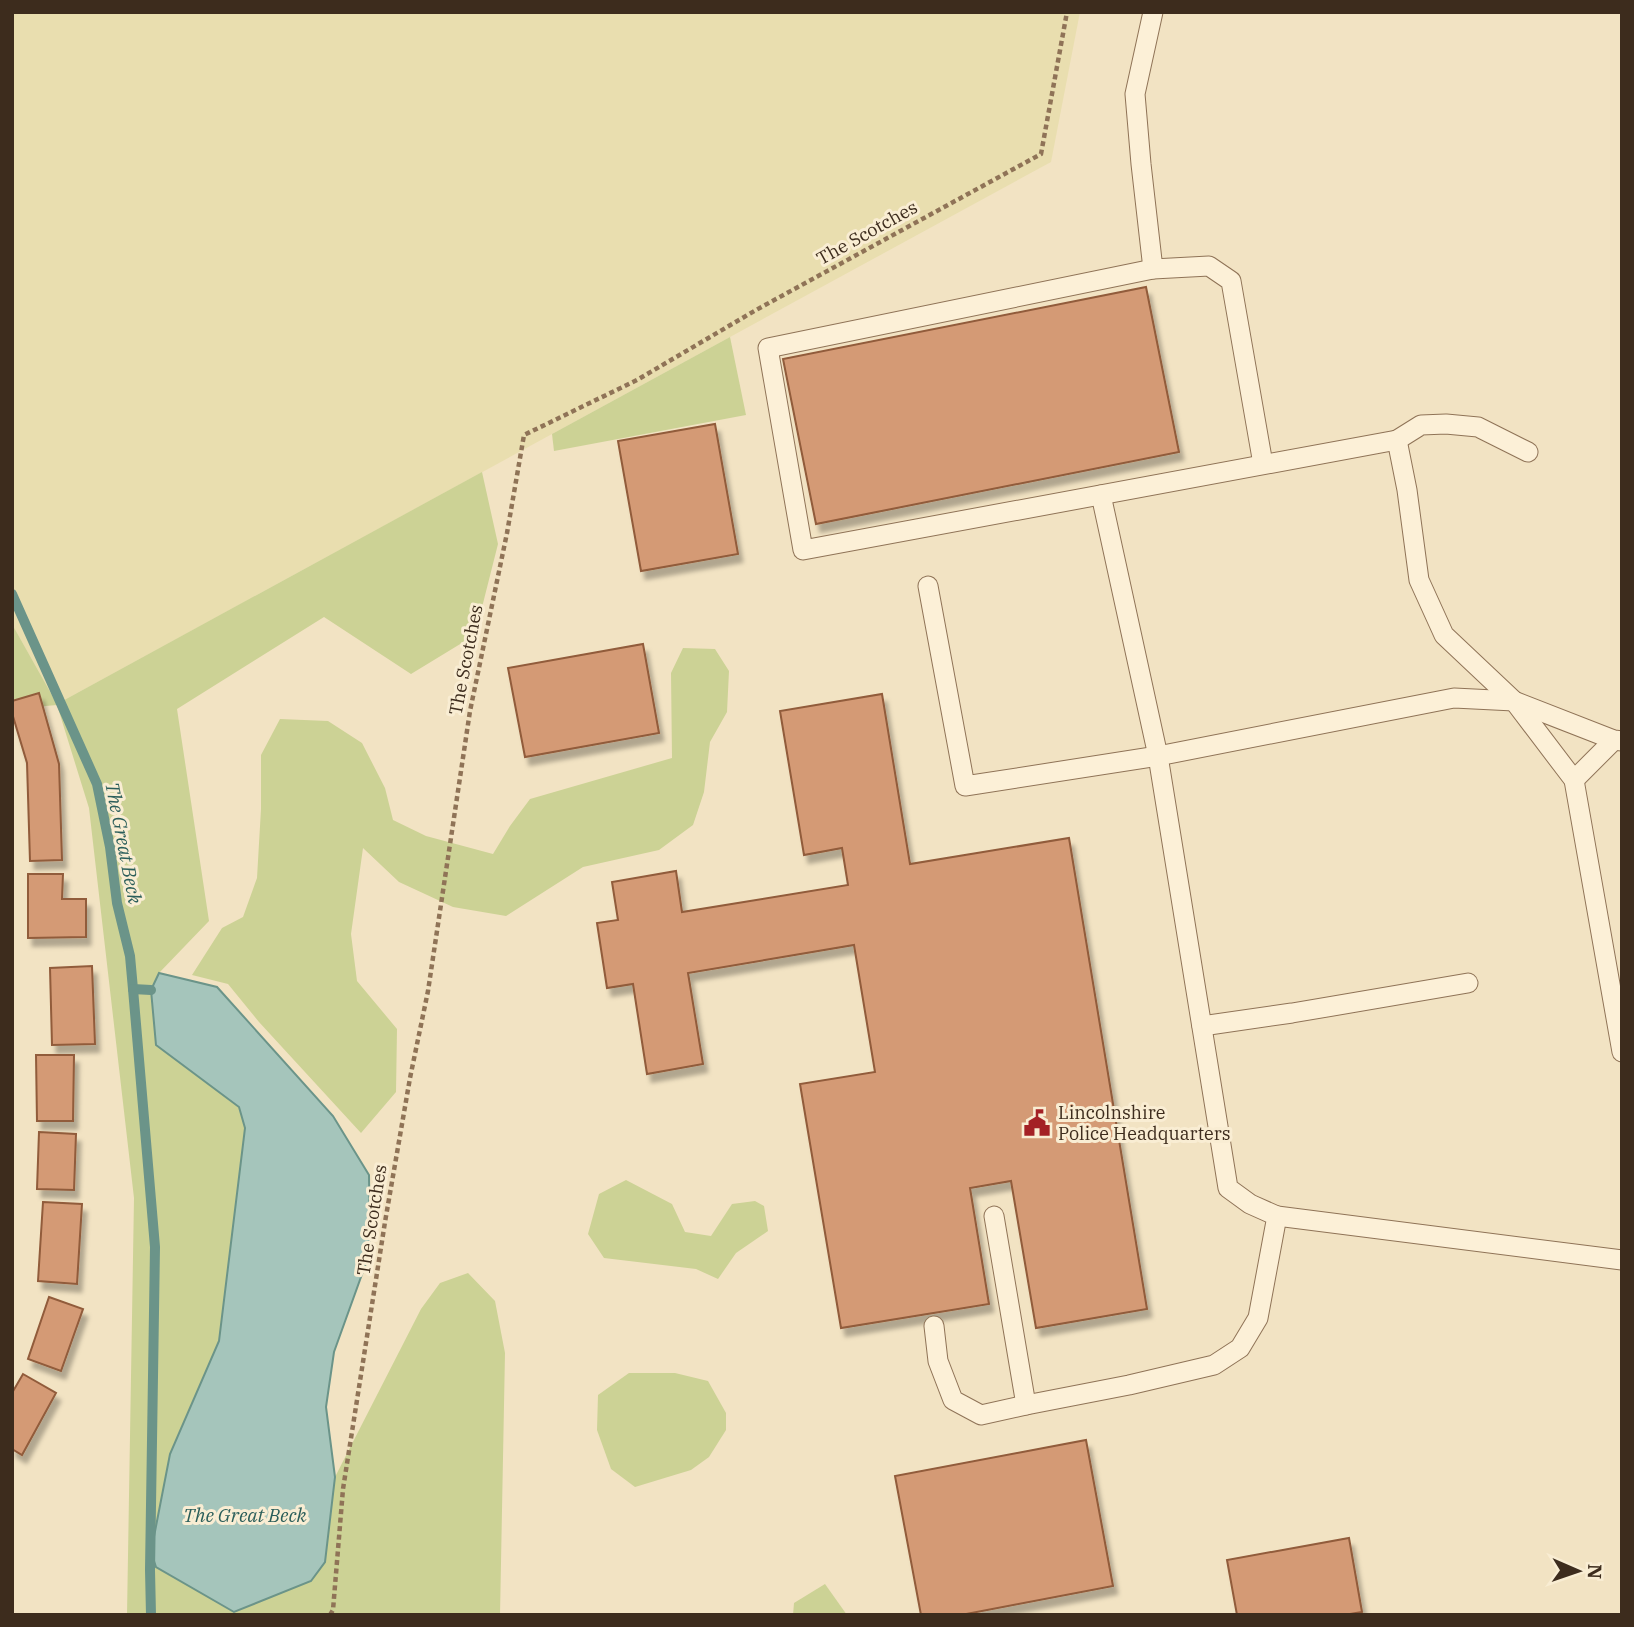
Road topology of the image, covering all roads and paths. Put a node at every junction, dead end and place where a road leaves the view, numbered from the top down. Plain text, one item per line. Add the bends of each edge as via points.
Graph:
1 (1067, 12) edge
2 (1153, 12) edge
3 (1153, 269) junction
4 (1397, 440) junction
5 (1528, 452) dead end
6 (1263, 464) junction
7 (1101, 495) junction
8 (928, 586) dead end
9 (1514, 701) junction
10 (1618, 741) edge
11 (1158, 756) junction
12 (1574, 780) junction
13 (1468, 984) dead end
14 (1202, 1026) junction
15 (1622, 1052) edge
16 (994, 1216) dead end
17 (1277, 1216) junction
18 (1622, 1259) edge
19 (934, 1326) dead end
20 (1026, 1405) junction
21 (330, 1615) edge

1 - 21 path, The Scotches via 1041,154 637,380 524,435 470,711 428,991 384,1222 343,1489
2 - 3 lane via 1135,94
3 - 6 lane via 1209,266 1231,281
3 - 7 lane via 768,348 803,550
4 - 5 lane via 1420,425 1446,424 1478,427
4 - 6 lane
4 - 9 lane via 1419,580 1444,635
6 - 7 lane
7 - 11 lane
8 - 11 lane via 965,786
9 - 10 lane
9 - 11 lane via 1454,698
9 - 12 lane
10 - 12 lane
11 - 14 lane
12 - 15 lane
13 - 14 lane
14 - 17 lane via 1228,1188
16 - 20 lane
17 - 18 lane
17 - 20 lane via 1258,1318 1240,1348 1214,1365
19 - 20 lane via 939,1361 953,1400 981,1415

